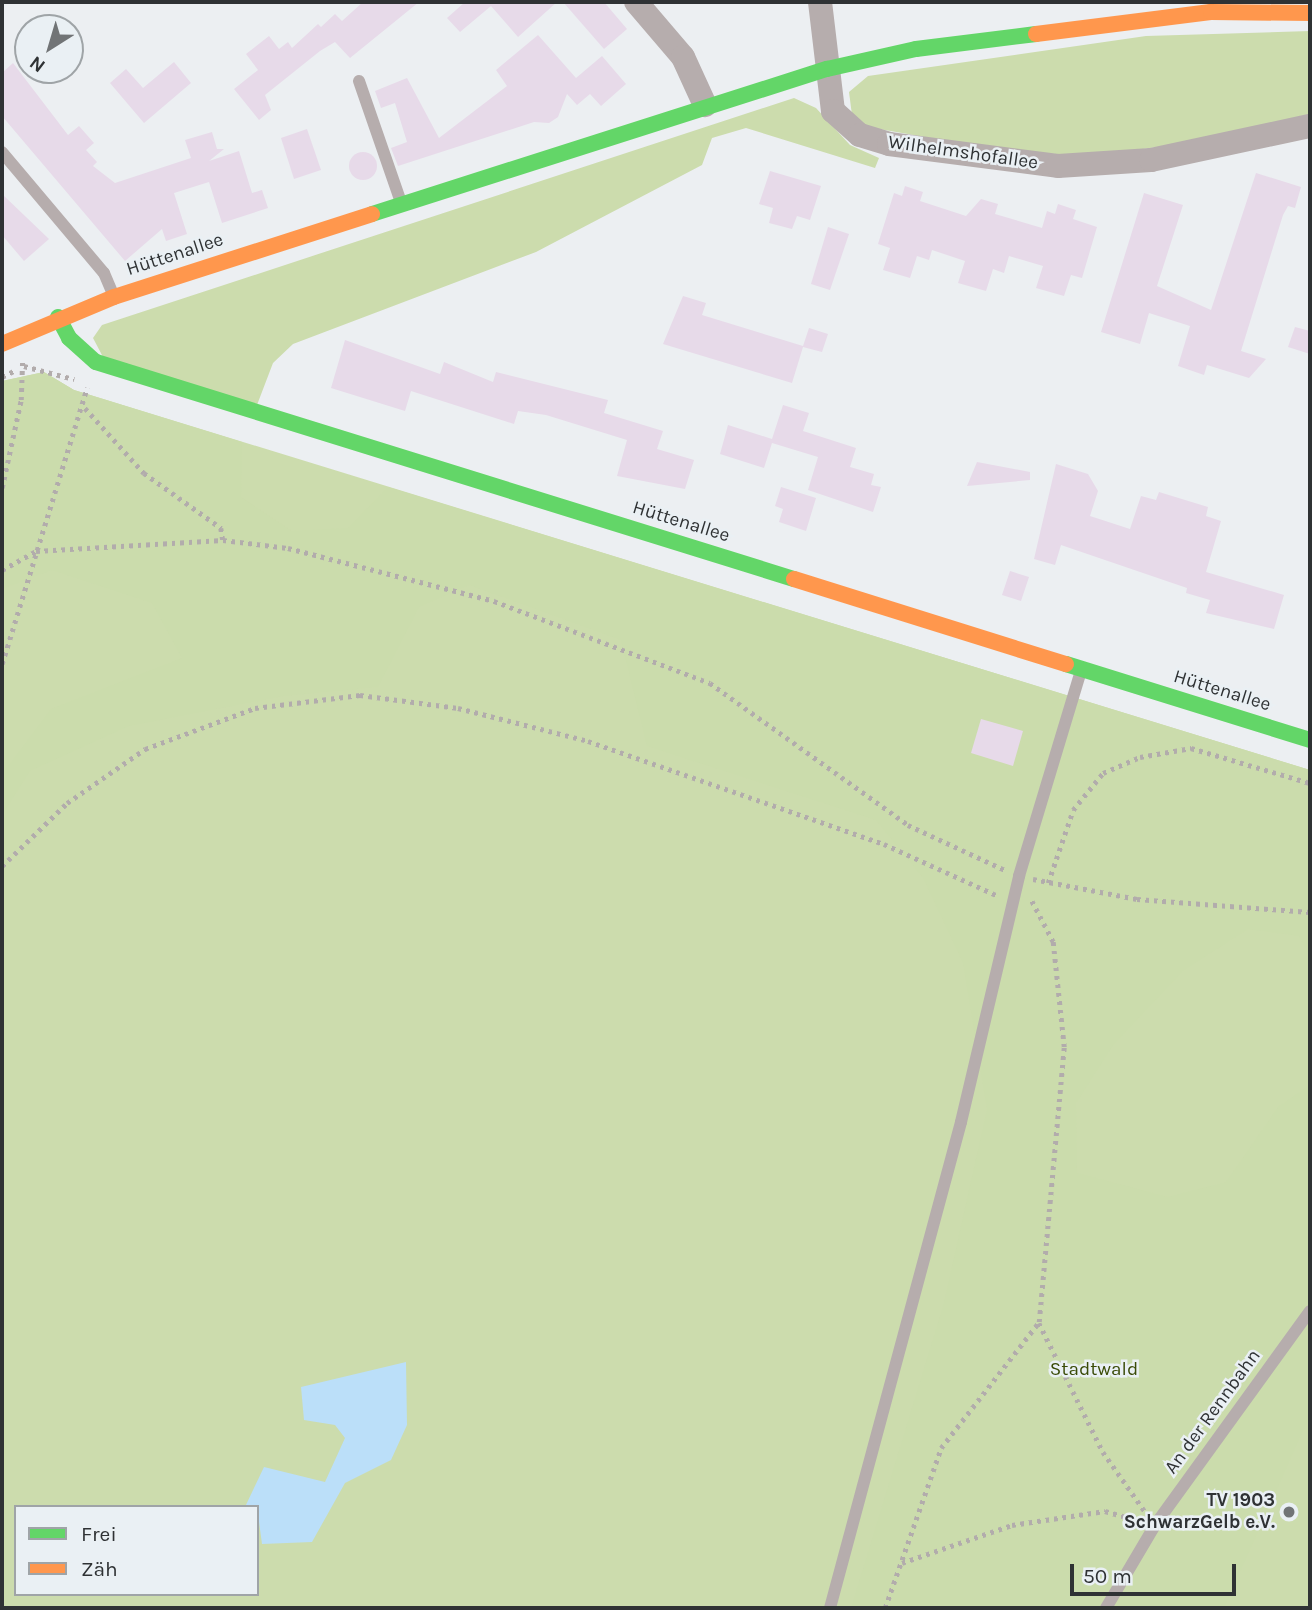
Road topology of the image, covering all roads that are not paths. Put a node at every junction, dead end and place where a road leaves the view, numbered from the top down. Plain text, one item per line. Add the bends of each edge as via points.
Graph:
1 (636, 2) edge
2 (820, 2) edge
3 (1211, 7) edge
4 (1310, 13) edge
5 (827, 69) junction
6 (359, 81) dead end
7 (705, 105) junction
8 (1310, 126) edge
9 (2, 152) edge
10 (402, 203) junction
11 (114, 297) junction
12 (58, 317) junction
13 (2, 344) edge
14 (1082, 670) junction
15 (1310, 740) edge
16 (1310, 1311) edge
17 (830, 1608) edge
18 (1106, 1608) edge

1 - 7 street via 683,57
2 - 5 street, Wilhelmshofallee
3 - 4 street
3 - 5 street via 916,49
5 - 7 street
5 - 8 street, Wilhelmshofallee via 833,111 859,135 975,159 1058,166 1151,160
6 - 10 lane
7 - 10 street, Hüttenallee
9 - 11 lane via 104,273
10 - 11 street, Hüttenallee
11 - 12 street, Hüttenallee
12 - 13 street, Hüttenallee
12 - 14 street, Hüttenallee via 69,338 96,362
14 - 15 street, Hüttenallee
14 - 17 lane via 1019,876
16 - 18 lane, An der Rennbahn via 1155,1525

